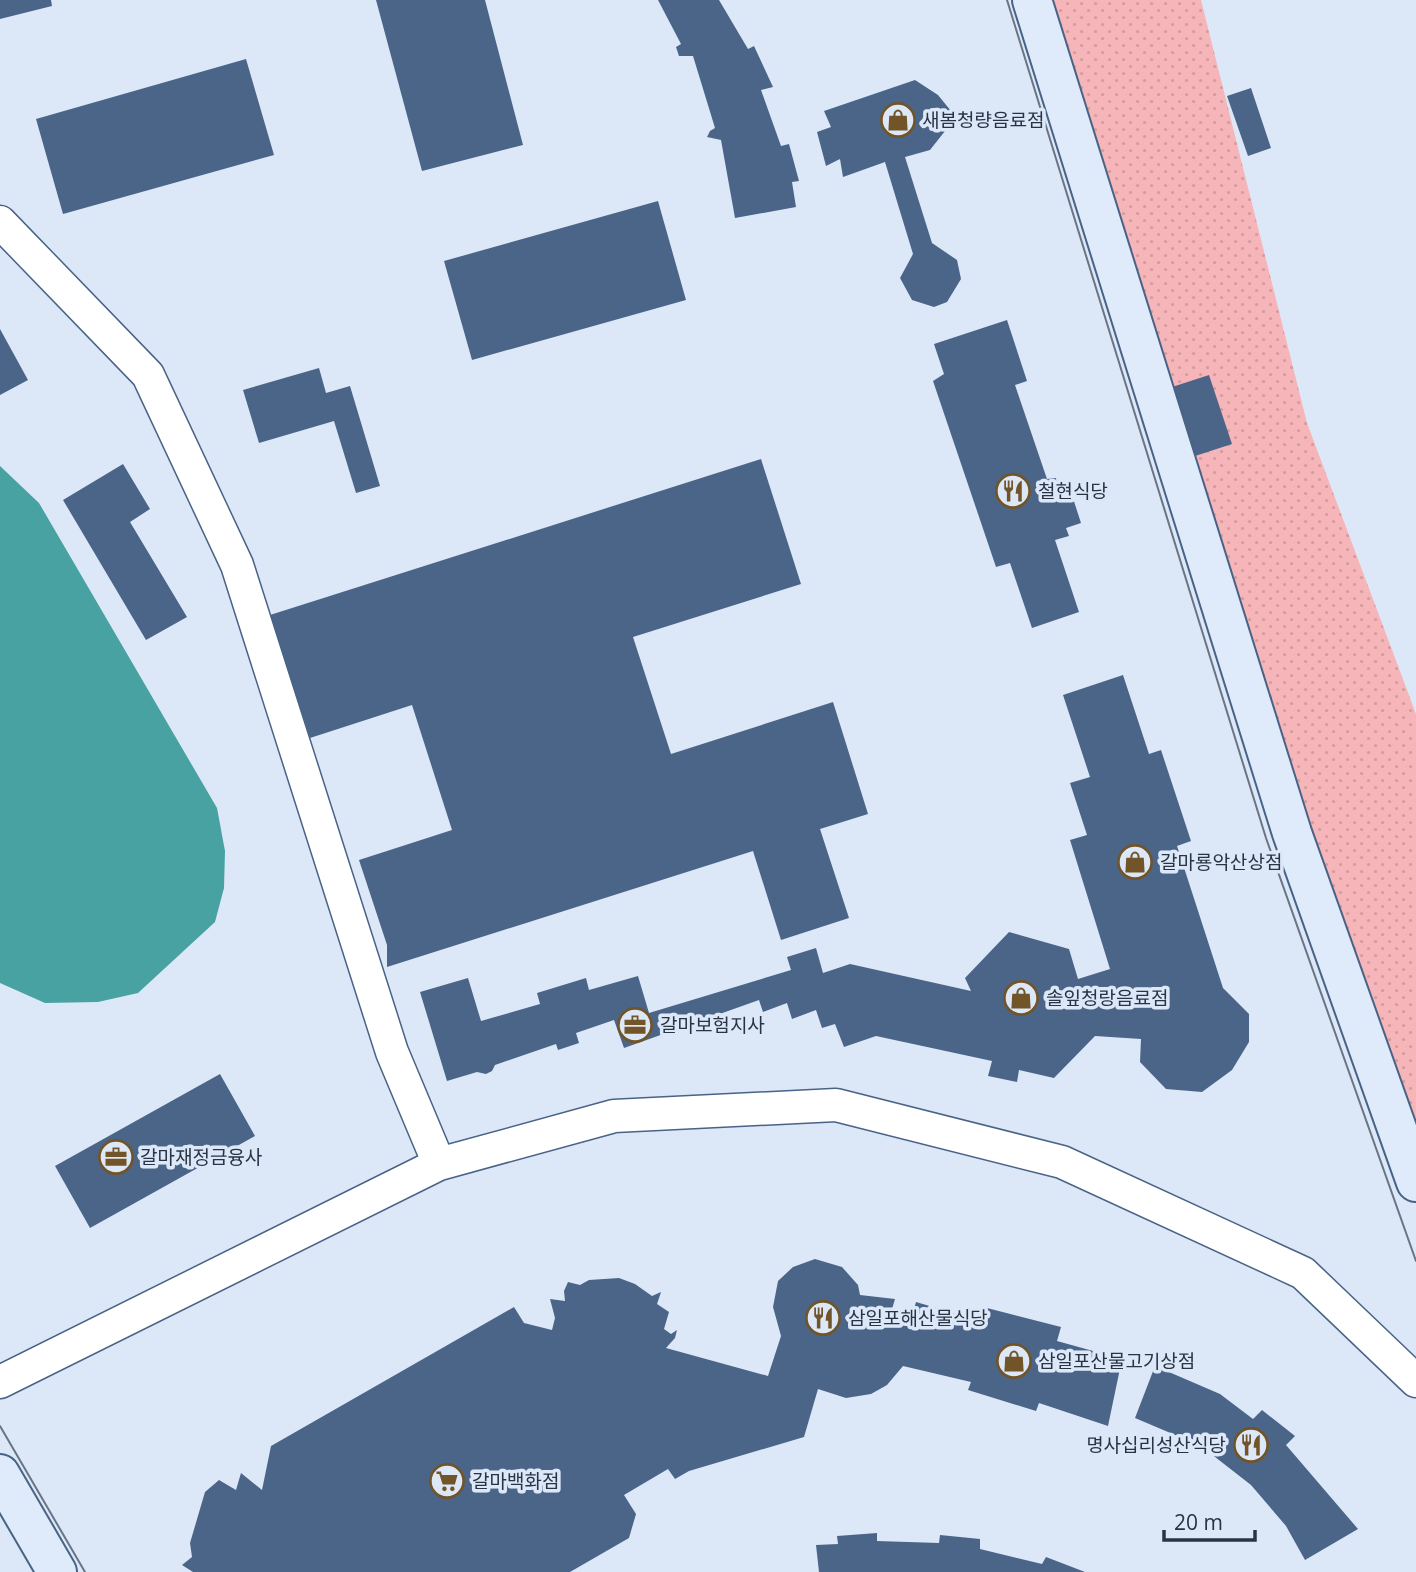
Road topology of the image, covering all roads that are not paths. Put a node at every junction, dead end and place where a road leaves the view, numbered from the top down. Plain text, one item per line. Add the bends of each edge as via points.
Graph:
1 (1032, 0) edge
2 (0, 222) edge
3 (439, 1164) junction
4 (1416, 1182) edge
5 (1416, 1381) edge
6 (0, 1382) edge
7 (0, 1474) edge
8 (57, 1572) edge

1 - 4 street via 1292,833
2 - 3 street via 148,375 220,527 237,565 392,1052
3 - 5 street via 614,1116 836,1105 1062,1162 1303,1273
3 - 6 street
7 - 8 street

